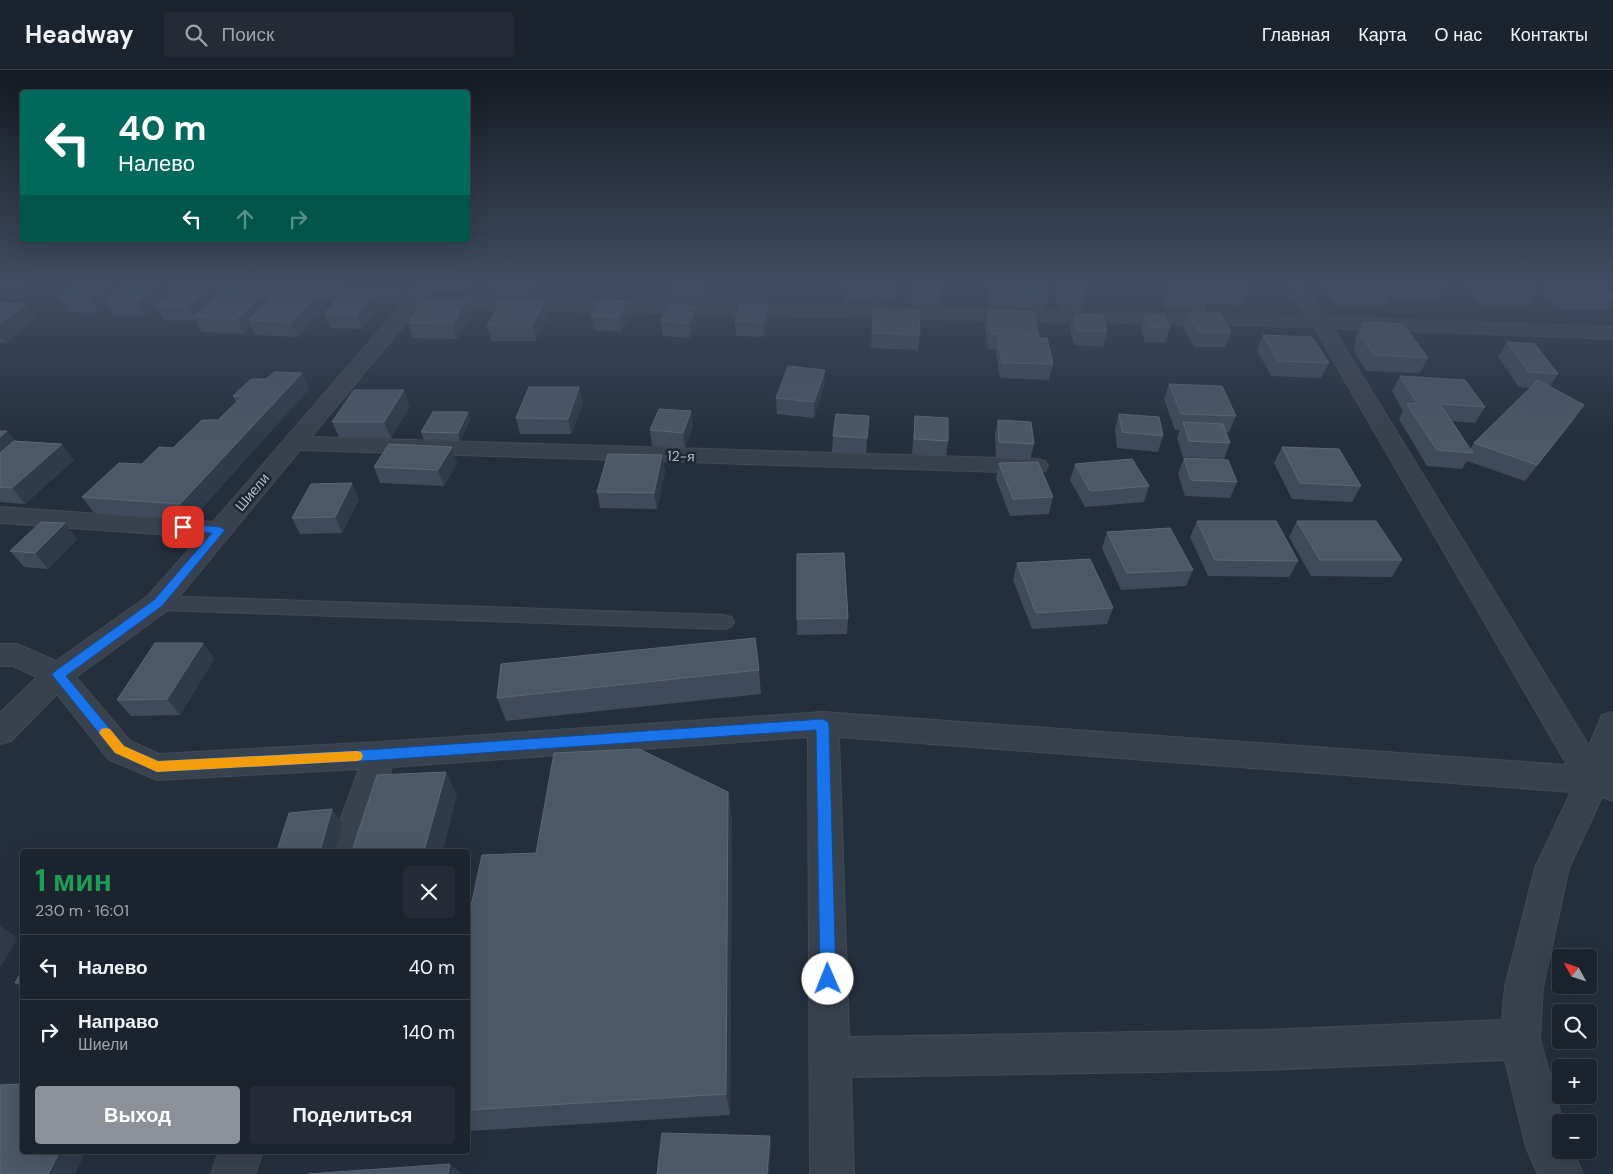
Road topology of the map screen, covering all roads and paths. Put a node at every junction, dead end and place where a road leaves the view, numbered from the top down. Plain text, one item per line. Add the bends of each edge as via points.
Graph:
1 (383, 338) edge
2 (1330, 338) edge
3 (293, 443) junction
4 (1039, 466) edge
5 (0, 515) edge
6 (220, 530) junction
7 (158, 603) junction
8 (724, 622) dead end
9 (0, 656) edge
10 (58, 675) junction
11 (822, 724) junction
12 (1613, 724) edge
13 (0, 732) edge
14 (380, 755) junction
15 (1603, 784) edge
16 (347, 849) edge
17 (1520, 1039) junction
18 (830, 1057) junction
19 (240, 1154) edge
20 (233, 1174) edge
21 (832, 1174) edge
22 (1561, 1174) edge

1 - 3 street, Шиели
2 - 15 street
3 - 4 street, 12-я
3 - 6 street, Шиели
5 - 6 street
6 - 7 street, Шиели
7 - 8 lane
7 - 10 street, Шиели
9 - 10 street via 17,655
10 - 13 street, Шиели
10 - 14 street via 119,750 157,767
11 - 14 street
11 - 15 street
11 - 18 street
12 - 15 street
14 - 16 street
15 - 17 street via 1552,868 1524,987
17 - 18 street via 1295,1049
17 - 22 street via 1548,1147
18 - 21 street
19 - 20 street

